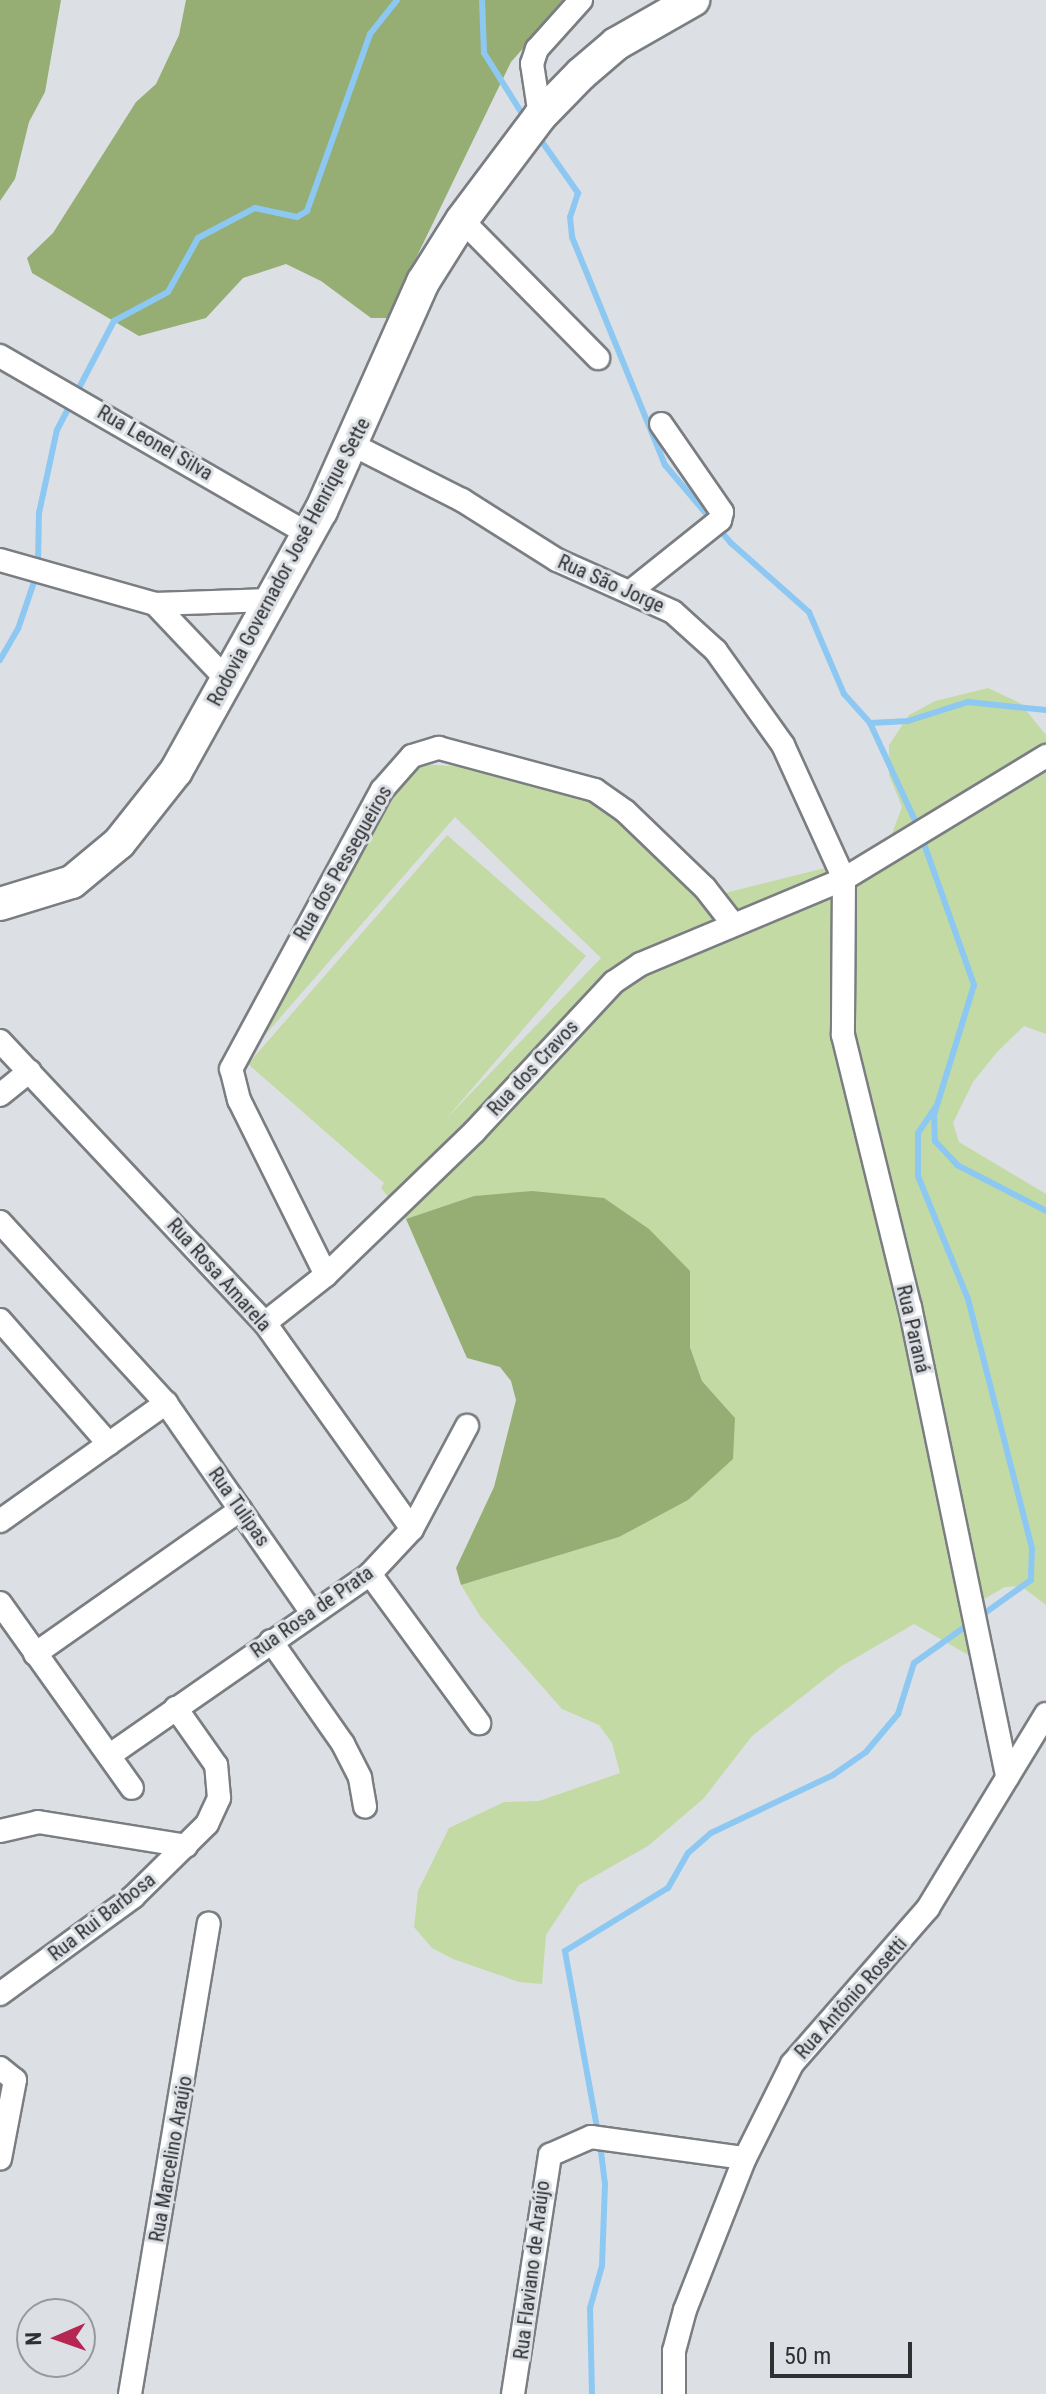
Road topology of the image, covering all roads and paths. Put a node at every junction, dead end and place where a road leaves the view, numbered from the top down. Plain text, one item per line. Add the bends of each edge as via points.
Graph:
1 (581, 0) edge
2 (693, 0) edge
3 (540, 116) junction
4 (462, 220) junction
5 (0, 356) edge
6 (598, 358) dead end
7 (661, 424) dead end
8 (355, 446) junction
9 (308, 534) junction
10 (0, 560) edge
11 (631, 591) junction
12 (270, 600) junction
13 (155, 604) junction
14 (228, 681) junction
15 (1046, 756) edge
16 (844, 879) junction
17 (0, 904) edge
18 (733, 924) junction
19 (0, 1041) edge
20 (30, 1071) junction
21 (0, 1095) edge
22 (0, 1222) edge
23 (326, 1275) junction
24 (0, 1320) edge
25 (265, 1323) junction
26 (166, 1403) junction
27 (467, 1426) dead end
28 (109, 1444) junction
29 (240, 1510) junction
30 (0, 1521) edge
31 (412, 1529) junction
32 (370, 1574) junction
33 (0, 1603) edge
34 (311, 1612) junction
35 (271, 1641) junction
36 (35, 1654) junction
37 (176, 1708) junction
38 (1046, 1714) edge
39 (479, 1723) dead end
40 (110, 1755) junction
41 (1007, 1777) junction
42 (132, 1788) dead end
43 (365, 1807) dead end
44 (0, 1831) edge
45 (186, 1846) junction
46 (209, 1924) dead end
47 (0, 1994) edge
48 (0, 2068) edge
49 (745, 2158) junction
50 (0, 2159) edge
51 (130, 2394) edge
52 (513, 2394) edge
53 (674, 2394) edge

1 - 3 street via 537,49 532,64
2 - 3 main road, Rodovia Governador José Henrique Sette via 616,44
3 - 4 main road, Rodovia Governador José Henrique Sette
4 - 6 street
4 - 8 main road, Rodovia Governador José Henrique Sette via 423,282
5 - 9 street, Rua Leonel Silva
7 - 11 street via 722,512 720,520
8 - 9 main road, Rodovia Governador José Henrique Sette
8 - 11 street, Rua São Jorge via 462,500 557,560
9 - 12 main road, Rodovia Governador José Henrique Sette
10 - 13 street
11 - 16 street, Rua São Jorge via 673,612 716,651 754,698 783,745
12 - 13 street
12 - 14 main road, Rodovia Governador José Henrique Sette
13 - 14 street
14 - 17 main road, Rodovia Governador José Henrique Sette via 176,771 119,843 72,882
15 - 16 street, Rua dos Cravos
16 - 18 street, Rua dos Cravos
16 - 41 street, Rua Paraná via 843,1035 910,1307
18 - 23 street, Rua dos Cravos via 614,982 474,1132
18 - 23 street, Rua dos Pessegueiros via 705,888 625,811 595,790 439,748 412,756 382,790 231,1069 239,1100
19 - 20 street, Rua Rosa Amarela
20 - 21 street
20 - 25 street, Rua Rosa Amarela
22 - 26 street, Rua Tulipas
23 - 25 street, Rua dos Cravos
24 - 28 street
25 - 31 street, Rua Rosa Amarela
26 - 28 street
26 - 29 street, Rua Tulipas
27 - 31 street, Rua Rosa de Prata
28 - 30 street
29 - 34 street, Rua Tulipas
29 - 36 street
31 - 32 street, Rua Rosa de Prata
32 - 34 street, Rua Rosa de Prata
32 - 39 street
33 - 36 street
34 - 35 street, Rua Rosa de Prata
35 - 37 street, Rua Rosa de Prata
35 - 43 street via 343,1744 360,1778
36 - 40 street
37 - 40 street, Rua Rosa de Prata
37 - 45 street, Rua Rui Barbosa via 207,1750 220,1780 214,1811
38 - 41 street, Rua Antônio Rosetti
40 - 42 street
41 - 49 street, Rua Antônio Rosetti via 928,1908 792,2064
44 - 45 street via 38,1822
45 - 47 street, Rua Rui Barbosa via 133,1897
46 - 51 street, Rua Marcelino Araújo
48 - 50 street via 15,2080
49 - 52 street, Rua Flaviano de Araújo via 591,2137 550,2155 543,2174 539,2239
49 - 53 street, Rua Antônio Rosetti via 685,2310 674,2351

